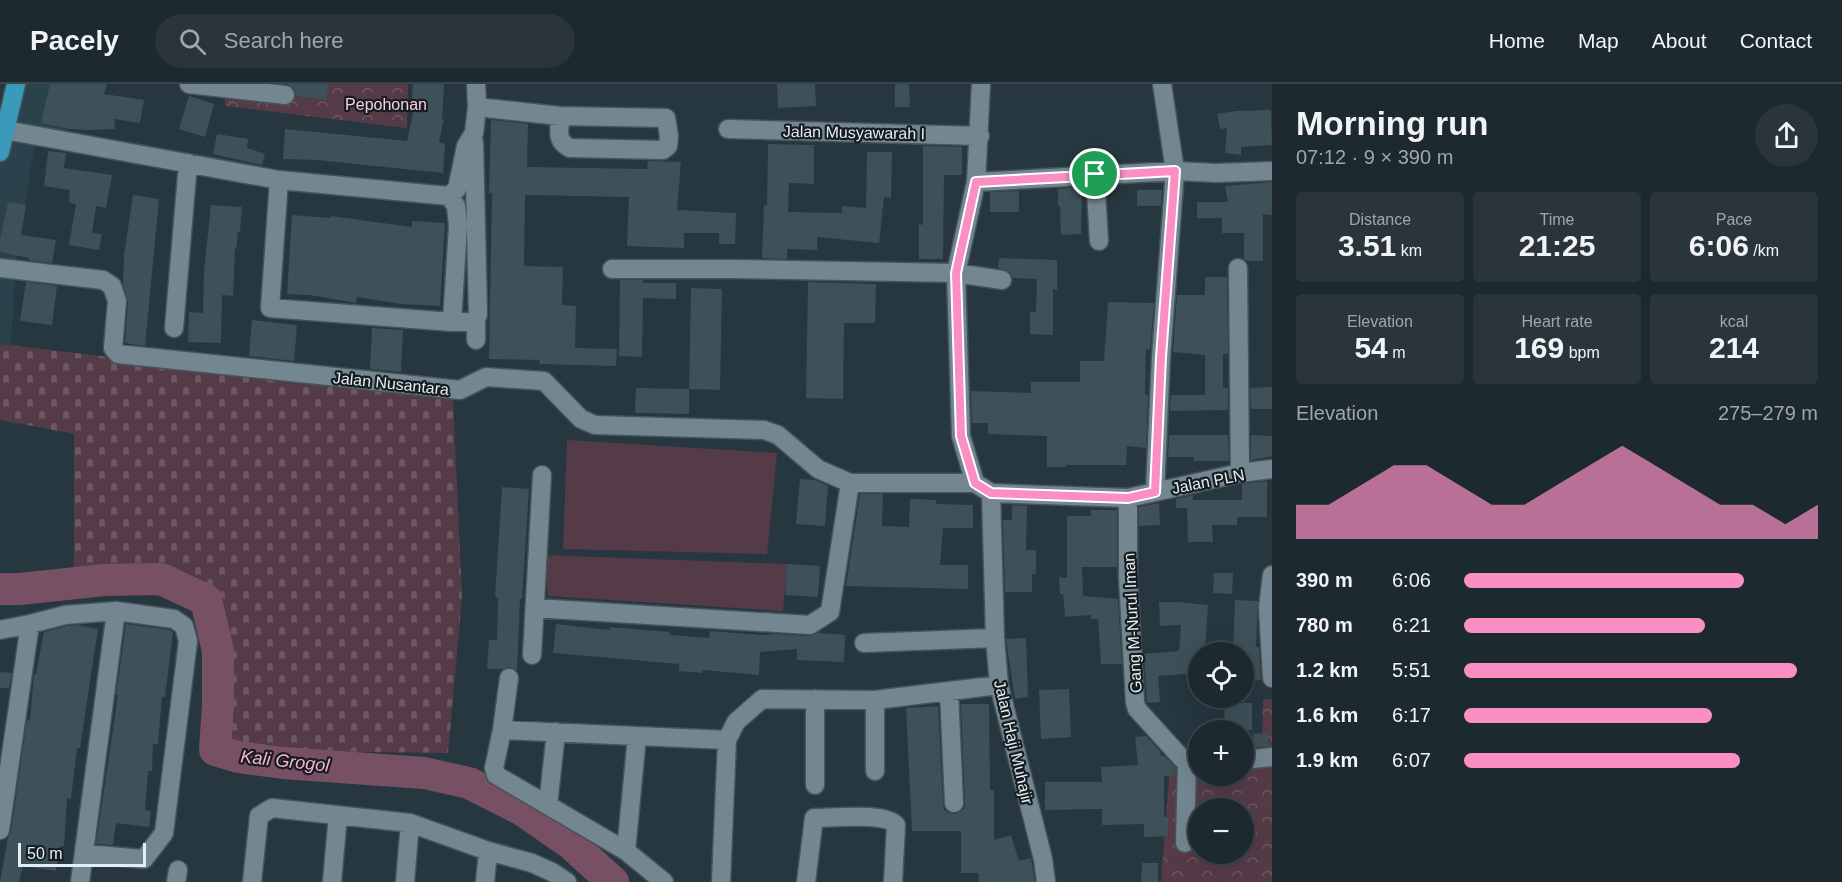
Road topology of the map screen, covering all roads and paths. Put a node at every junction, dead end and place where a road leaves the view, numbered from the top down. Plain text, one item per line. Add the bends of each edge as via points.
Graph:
1 (16, 84) edge
2 (189, 84) edge
3 (476, 84) edge
4 (981, 84) edge
5 (1162, 84) edge
6 (285, 95) dead end
7 (477, 107) junction
8 (5, 109) edge
9 (560, 116) junction
10 (2, 129) edge
11 (728, 129) dead end
12 (474, 133) junction
13 (980, 136) junction
14 (0, 152) edge
15 (188, 163) junction
16 (1175, 171) junction
17 (1272, 171) edge
18 (1095, 174) junction
19 (279, 180) junction
20 (976, 182) junction
21 (452, 201) junction
22 (476, 212) junction
23 (1099, 241) dead end
24 (0, 268) edge
25 (1238, 268) dead end
26 (612, 269) dead end
27 (956, 273) junction
28 (1002, 280) dead end
29 (476, 320) junction
30 (452, 322) junction
31 (174, 328) dead end
32 (476, 340) dead end
33 (1272, 469) edge
34 (1240, 473) junction
35 (543, 475) dead end
36 (850, 483) junction
37 (975, 483) junction
38 (1155, 492) junction
39 (991, 493) junction
40 (1128, 498) junction
41 (1272, 575) edge
42 (535, 608) junction
43 (116, 611) junction
44 (30, 624) junction
45 (0, 630) edge
46 (995, 638) junction
47 (864, 643) dead end
48 (532, 655) dead end
49 (509, 678) dead end
50 (1272, 678) edge
51 (999, 685) junction
52 (949, 691) junction
53 (815, 699) junction
54 (875, 700) junction
55 (502, 730) junction
56 (556, 732) junction
57 (638, 736) junction
58 (727, 740) junction
59 (1188, 758) edge
60 (1272, 758) edge
61 (1254, 759) edge
62 (875, 771) dead end
63 (814, 786) dead end
64 (1191, 786) edge
65 (954, 803) dead end
66 (548, 805) junction
67 (338, 815) junction
68 (410, 823) junction
69 (0, 830) edge
70 (1185, 843) dead end
71 (488, 851) junction
72 (626, 851) junction
73 (84, 854) junction
74 (566, 881) edge
75 (80, 882) edge
76 (252, 882) edge
77 (332, 882) edge
78 (405, 882) edge
79 (485, 882) edge
80 (664, 882) edge
81 (721, 882) edge
82 (806, 882) edge
83 (893, 882) edge
84 (1046, 882) edge

1 - 8 main road
2 - 6 street
3 - 7 street
4 - 13 street
5 - 16 street
7 - 9 street
7 - 12 street
8 - 10 main road
9 - 9 street via 666,118 668,146 663,150 570,148 559,140
10 - 14 main road
10 - 15 street
11 - 13 street, Jalan Musyawarah I
12 - 21 street via 466,146
12 - 22 street
13 - 20 street
15 - 19 street
15 - 31 street
16 - 17 street
16 - 18 street
16 - 38 street
18 - 20 street
18 - 23 street
19 - 21 street
19 - 30 street via 270,308
20 - 27 street
21 - 22 street
21 - 30 street via 458,226
22 - 29 street
24 - 36 street, Jalan Nusantara via 103,280 112,286 117,301 113,348 118,354 460,390 486,377 544,381 580,419 595,425 764,430 778,435 818,469
25 - 34 street
26 - 27 street
27 - 28 street
27 - 37 street via 961,436
29 - 30 street
29 - 32 street
33 - 34 street, Jalan PLN
34 - 38 street, Jalan PLN
35 - 42 street
36 - 37 street
36 - 42 street via 830,612 810,625
37 - 39 street, Jalan PLN
38 - 40 street, Jalan PLN
39 - 40 street, Jalan PLN
39 - 46 street, Jalan Haji Muhajir
40 - 59 street, Gang M-Nurul Iman via 1135,702
41 - 50 street via 1268,608
42 - 48 street
43 - 44 street via 65,615
43 - 73 street
43 - 73 street via 174,619 184,626 188,641 164,833 144,859
44 - 45 street
44 - 69 street
46 - 47 street
46 - 51 street, Jalan Haji Muhajir
49 - 55 street
51 - 52 street
51 - 84 street, Jalan Haji Muhajir
52 - 54 street
52 - 65 street
53 - 54 street
53 - 58 street via 762,699 736,722
53 - 63 street
54 - 62 street
55 - 56 street
55 - 66 street via 494,772
56 - 57 street
56 - 66 street
57 - 58 street
57 - 72 street
58 - 81 street
60 - 61 street
64 - 70 street
66 - 72 street
67 - 68 street
67 - 76 street via 272,808 259,816
67 - 77 street
68 - 71 street
68 - 78 street
71 - 74 street via 532,863
71 - 79 street
72 - 80 street
73 - 75 street
82 - 83 street via 814,818 892,820 896,825

